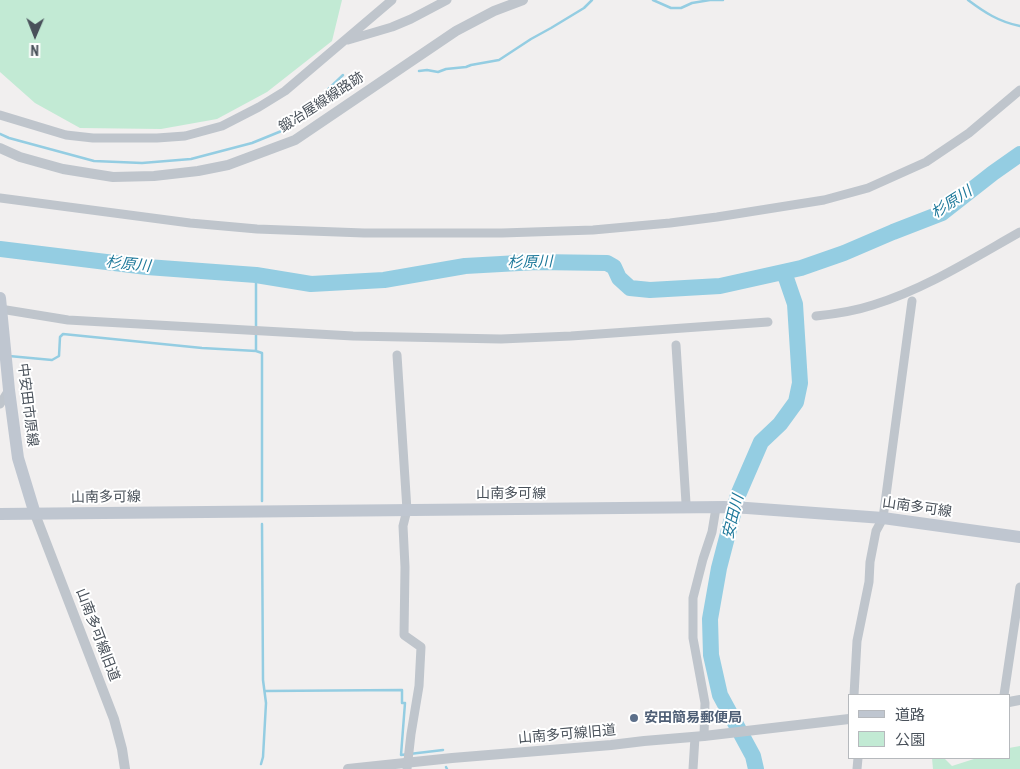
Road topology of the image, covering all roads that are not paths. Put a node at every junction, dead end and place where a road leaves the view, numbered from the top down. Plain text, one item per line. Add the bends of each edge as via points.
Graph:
1 (392, 0) edge
2 (447, 0) edge
3 (523, 0) edge
4 (344, 41) junction
5 (1020, 90) edge
6 (0, 115) edge
7 (0, 148) edge
8 (0, 198) edge
9 (1020, 232) edge
10 (912, 301) dead end
11 (0, 305) edge
12 (816, 316) dead end
13 (768, 322) dead end
14 (676, 345) dead end
15 (397, 355) dead end
16 (8, 390) junction
17 (0, 404) edge
18 (720, 507) junction
19 (684, 508) junction
20 (407, 510) junction
21 (0, 514) edge
22 (35, 514) junction
23 (883, 518) junction
24 (1020, 537) edge
25 (1020, 587) edge
26 (854, 694) edge
27 (1004, 694) edge
28 (848, 719) edge
29 (700, 737) junction
30 (407, 766) edge
31 (125, 769) edge
32 (348, 769) edge
33 (693, 769) edge

1 - 4 street
2 - 4 street via 392,27
3 - 7 street, 鍛冶屋線線路跡 via 456,30 295,140 228,165 154,176 113,177 63,169
4 - 6 street via 285,91 259,107 222,126 184,136 93,138 66,135
5 - 8 street via 969,133 926,162 868,188 824,200 670,223 502,233 364,233 190,223
9 - 12 street via 921,287 872,306
10 - 23 street
11 - 13 street via 78,321 353,336 501,339
11 - 16 main road, 中安田市原線
14 - 19 street
15 - 20 street
16 - 17 street
16 - 22 main road, 中安田市原線 via 18,458
18 - 19 main road, 山南多可線
18 - 23 main road, 山南多可線
18 - 29 street via 693,598 693,638 705,703
19 - 20 main road, 山南多可線
20 - 22 main road, 山南多可線
20 - 30 street via 403,526 404,635 421,647 419,686
21 - 22 main road, 山南多可線
22 - 31 street, 山南多可線旧道 via 114,720
23 - 24 main road, 山南多可線
23 - 26 street via 876,531 857,641
25 - 27 street
28 - 29 street, 山南多可線旧道
29 - 30 street, 山南多可線旧道 via 452,758
29 - 33 street
30 - 32 street, 山南多可線旧道

